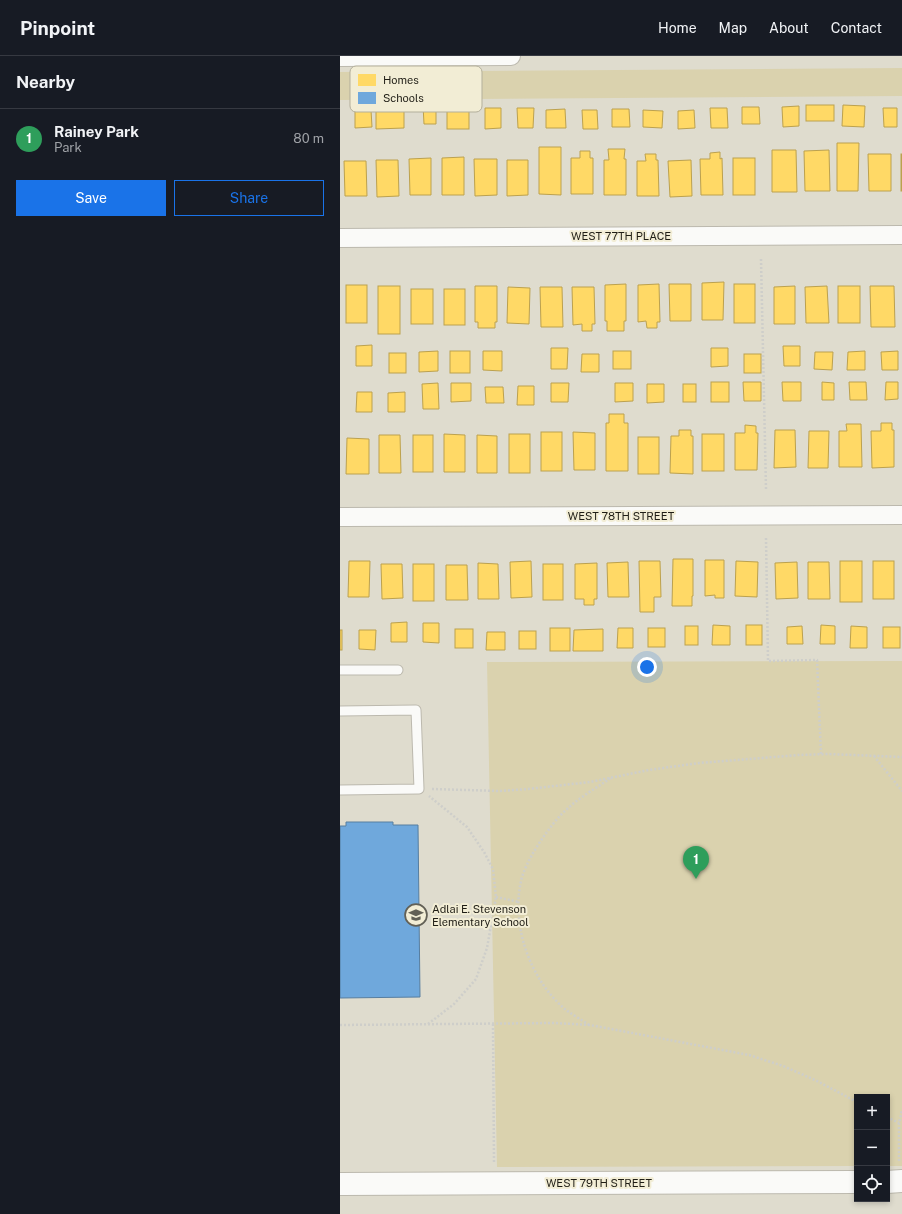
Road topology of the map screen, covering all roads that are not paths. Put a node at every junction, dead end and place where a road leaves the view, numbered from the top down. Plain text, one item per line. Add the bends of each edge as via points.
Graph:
1 (498, 56) edge
2 (511, 56) edge
3 (340, 57) edge
4 (902, 235) edge
5 (340, 238) edge
6 (902, 515) edge
7 (340, 517) edge
8 (340, 670) edge
9 (398, 670) dead end
10 (340, 711) edge
11 (340, 790) edge
12 (854, 1182) edge
13 (340, 1184) edge

1 - 2 street
1 - 3 street
4 - 5 street, WEST 77TH PLACE
6 - 7 street, WEST 78TH STREET
8 - 9 lane
10 - 11 lane via 416,710 419,789
12 - 13 main road, WEST 79TH STREET

